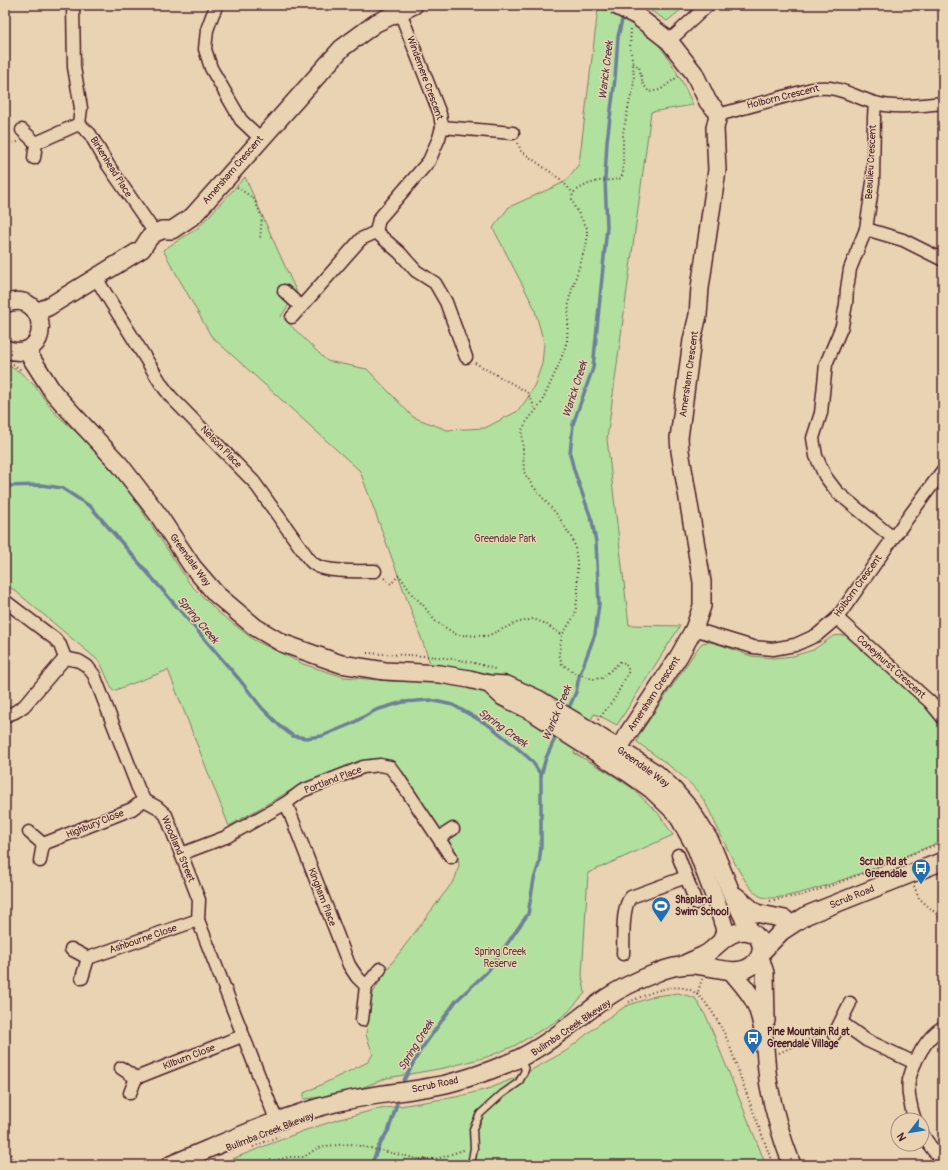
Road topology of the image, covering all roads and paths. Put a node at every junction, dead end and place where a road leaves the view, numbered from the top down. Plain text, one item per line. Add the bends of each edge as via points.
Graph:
1 (73, 5) edge
2 (218, 5) edge
3 (615, 5) edge
4 (708, 5) edge
5 (407, 8) edge
6 (634, 20) junction
7 (669, 41) junction
8 (633, 62) junction
9 (690, 67) junction
10 (875, 103) junction
11 (943, 103) edge
12 (718, 115) junction
13 (79, 124) junction
14 (442, 127) junction
15 (22, 130) dead end
16 (513, 133) joint
17 (261, 139) junction
18 (36, 143) junction
19 (34, 158) dead end
20 (230, 174) junction
21 (573, 192) junction
22 (866, 229) junction
23 (155, 232) junction
24 (376, 232) junction
25 (260, 240) dead end
26 (943, 260) edge
27 (96, 278) junction
28 (284, 291) dead end
29 (5, 302) edge
30 (301, 307) junction
31 (36, 312) junction
32 (292, 317) dead end
33 (7, 356) edge
34 (30, 357) junction
35 (466, 357) joint
36 (535, 411) junction
37 (943, 470) edge
38 (893, 538) junction
39 (375, 571) joint
40 (5, 601) edge
41 (837, 618) junction
42 (694, 629) junction
43 (562, 635) junction
44 (363, 653) dead end
45 (65, 658) junction
46 (499, 671) dead end
47 (585, 678) dead end
48 (5, 716) edge
49 (943, 718) edge
50 (615, 755) junction
51 (144, 800) junction
52 (286, 803) junction
53 (453, 829) dead end
54 (29, 832) dead end
55 (439, 838) junction
56 (943, 842) edge
57 (43, 844) junction
58 (181, 854) junction
59 (678, 855) dead end
60 (451, 857) dead end
61 (40, 861) dead end
62 (943, 861) edge
63 (909, 874) junction
64 (686, 877) junction
65 (731, 892) junction
66 (764, 902) dead end
67 (696, 903) dead end
68 (806, 916) junction
69 (786, 919) junction
70 (198, 920) junction
71 (943, 920) edge
72 (751, 932) junction
73 (718, 943) junction
74 (71, 948) dead end
75 (623, 954) dead end
76 (760, 955) junction
77 (88, 958) junction
78 (683, 965) junction
79 (380, 969) dead end
80 (727, 971) junction
81 (82, 978) dead end
82 (366, 986) junction
83 (629, 1002) dead end
84 (850, 1003) dead end
85 (362, 1020) dead end
86 (841, 1022) junction
87 (943, 1027) edge
88 (764, 1035) junction
89 (834, 1035) dead end
90 (242, 1036) junction
91 (774, 1055) dead end
92 (520, 1058) junction
93 (915, 1063) junction
94 (121, 1068) dead end
95 (136, 1078) junction
96 (130, 1093) dead end
97 (911, 1112) edge
98 (280, 1128) junction
99 (474, 1146) junction
100 (930, 1146) edge
101 (5, 1148) edge
102 (247, 1149) dead end
103 (419, 1159) junction
104 (943, 1160) edge
105 (14, 1165) edge
106 (170, 1165) edge
107 (251, 1165) edge
108 (426, 1165) edge
109 (471, 1165) edge
110 (773, 1165) edge
111 (792, 1165) edge

1 - 13 street via 74,66 82,108
2 - 17 street via 207,30 205,48 211,68 241,120
3 - 6 street, bridge
4 - 7 street
5 - 14 street, Windemere Crescent
5 - 17 street, Amersham Crescent via 376,24 342,48
6 - 7 street
6 - 8 path via 630,48
7 - 9 street
8 - 9 path via 639,67 643,84 649,92 660,90
8 - 21 path via 633,91 623,133 623,174 621,178 599,181
9 - 12 street via 708,102
10 - 11 street, Holborn Crescent via 899,106
10 - 12 street, Holborn Crescent via 841,90 824,87
10 - 22 street, Beaulieu Crescent via 873,182
12 - 42 street, Amersham Crescent via 715,128 717,170 680,438 702,582 702,606
13 - 18 street
13 - 23 street, Birkenhead Place via 90,134 108,165
14 - 16 street
14 - 24 street, Windemere Crescent via 429,161 379,219
15 - 18 street
16 - 21 path via 521,151 560,179
17 - 20 street, Amersham Crescent
18 - 19 street
20 - 23 street, Amersham Crescent via 193,216 172,230
20 - 25 path via 238,189 254,199 262,217
21 - 36 path via 574,206 587,228 587,242 570,299 567,341 541,404
22 - 26 street via 903,240
22 - 38 street, Beaulieu Crescent via 850,269 842,326 826,364 821,413 813,438 816,456 836,492
23 - 27 street via 142,249
24 - 30 street via 361,239
24 - 35 street via 416,271 435,283 446,302
27 - 31 street
27 - 39 street, Nelson Place via 171,397 254,482 315,564 325,569
28 - 30 street
29 - 31 street via 23,303
30 - 32 street
31 - 34 street via 40,319 40,334 32,346
33 - 34 street via 19,352
33 - 34 path via 23,372
34 - 50 street, Greendale Way via 53,392 120,465 157,513 192,566 216,594 255,627 282,643 341,664 385,671 455,676 489,684 507,685
35 - 36 path via 526,392
36 - 43 path via 522,430 524,472 574,542 577,561 578,593 575,615
37 - 38 street, Holborn Crescent
38 - 41 street, Holborn Crescent
39 - 43 path via 391,584 399,575 435,621 457,635 487,636 516,623 533,619
40 - 45 street via 55,639
41 - 42 street, Holborn Crescent via 817,635 795,645 773,649 753,647
41 - 49 street, Coneyhurst Crescent via 930,702
42 - 50 street, Amersham Crescent
43 - 47 path via 559,654 562,664
44 - 46 path via 436,656
45 - 48 street via 24,706
45 - 51 street via 79,661 94,675
50 - 65 street, Greendale Way via 660,777 690,809 710,841
50 - 73 street, Greendale Way via 677,814 696,848 725,930
51 - 57 street, Highbury Close via 132,809
51 - 58 street, Woodland Street via 166,815
52 - 55 street, Portland Place via 313,786 363,767 380,765 390,768 397,776
52 - 58 street, Portland Place via 226,837
52 - 82 street, Kingham Place via 349,966
53 - 55 street
54 - 57 street
55 - 60 street, Portland Place
56 - 66 path via 815,891
57 - 61 street
58 - 70 street, Woodland Street via 199,900
59 - 64 street
62 - 63 street, Scrub Road
63 - 68 street, Scrub Road
63 - 71 path via 919,898
64 - 67 street
64 - 75 street via 627,901
65 - 69 street via 756,913
65 - 72 street, Greendale Way
68 - 69 street, Scrub Road
68 - 76 street, Scrub Road via 781,932
69 - 72 street, Scrub Road
70 - 77 street, Ashbourne Close
70 - 90 street, Woodland Street
72 - 73 street via 740,931
72 - 76 street via 761,944
73 - 78 street, Scrub Road via 706,954
73 - 80 street via 713,958
74 - 77 street
76 - 80 street via 751,966
76 - 88 street via 765,973 767,1016
77 - 81 street
78 - 80 street, Scrub Road via 706,966
78 - 92 street, Scrub Road via 630,983 532,1053
79 - 82 street
80 - 88 street via 749,993 755,1003
82 - 85 street
83 - 110 path via 664,989 677,988 688,989 704,1002 723,1032
84 - 86 street
86 - 89 street
86 - 91 path
86 - 93 street via 866,1040
87 - 93 street via 937,1031
88 - 111 street via 775,1116
90 - 95 street, Kilburn Close
90 - 98 street, Woodland Street
92 - 98 street, Scrub Road via 446,1084 336,1102 308,1110
92 - 99 lane via 525,1070 519,1082 480,1114 473,1129
93 - 97 street via 909,1081
94 - 95 street
95 - 96 street
98 - 102 path, Bulimba Creek Bikeway
98 - 106 street, Scrub Road
99 - 103 path via 443,1157
99 - 109 lane
100 - 104 street
101 - 105 path
103 - 107 path via 351,1144 325,1146 304,1157 289,1157
103 - 108 path

